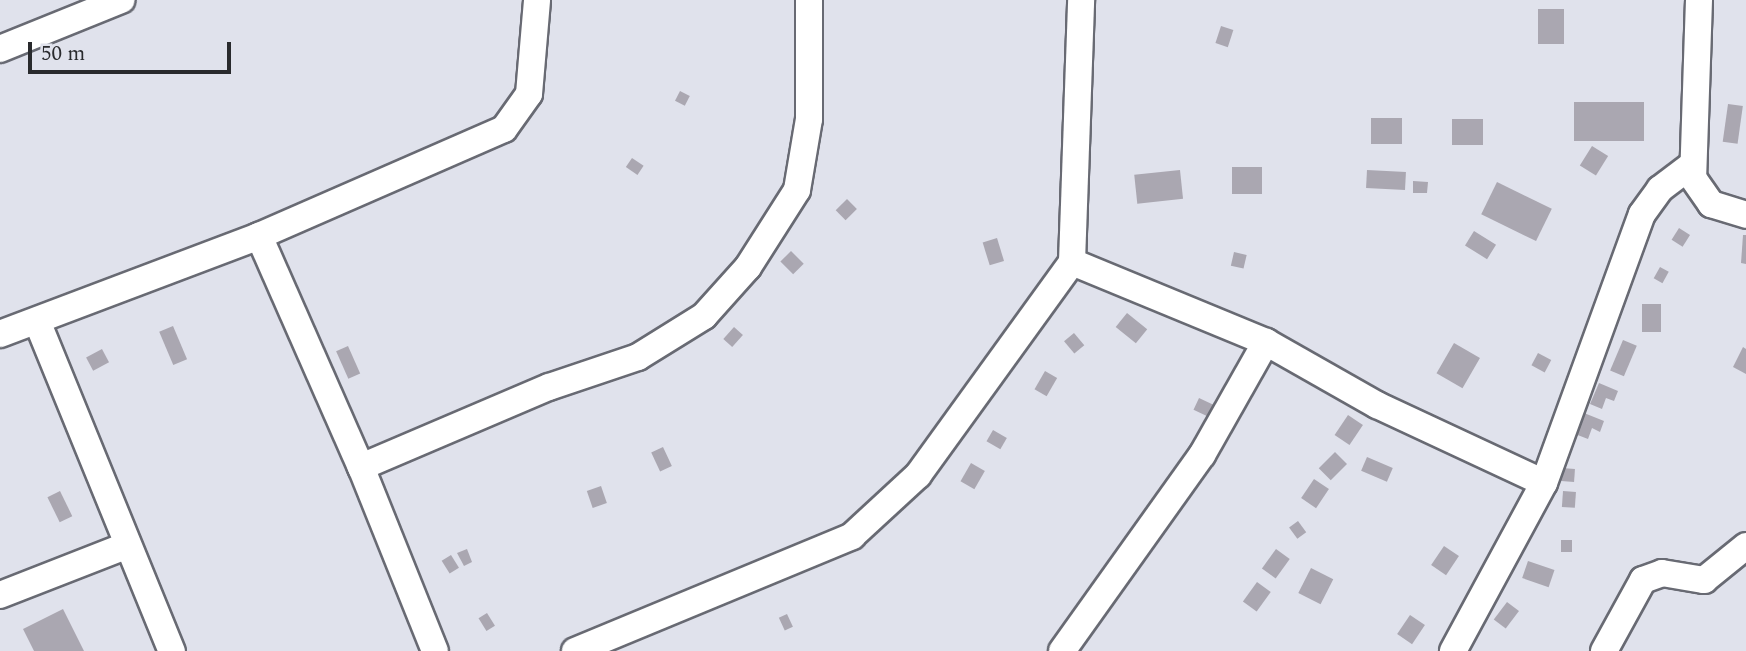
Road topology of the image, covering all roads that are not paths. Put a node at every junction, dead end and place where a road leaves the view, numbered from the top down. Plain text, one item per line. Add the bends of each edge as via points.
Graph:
1 (121, 0) edge
2 (537, 0) edge
3 (809, 0) edge
4 (1081, 0) edge
5 (1699, 0) edge
6 (0, 49) edge
7 (1691, 166) junction
8 (1746, 215) edge
9 (259, 236) junction
10 (1072, 262) junction
11 (37, 321) junction
12 (0, 334) edge
13 (1266, 342) junction
14 (361, 467) junction
15 (1544, 483) junction
16 (126, 546) junction
17 (1746, 546) edge
18 (0, 595) edge
19 (172, 651) edge
20 (435, 651) edge
21 (575, 651) edge
22 (1062, 651) edge
23 (1453, 651) edge
24 (1604, 651) edge

1 - 6 street
2 - 9 street via 533,80 524,105 504,129
3 - 14 street via 809,119 797,190 748,267 704,316 638,357 549,387
4 - 10 street
5 - 7 street
7 - 8 street via 1704,198 1720,209
7 - 15 street via 1660,188 1642,214
9 - 11 street
9 - 14 street
10 - 13 street
10 - 21 street via 918,475 852,536
11 - 12 street
11 - 16 street
13 - 15 street via 1377,405
13 - 22 street via 1202,455
14 - 20 street
15 - 23 street
16 - 18 street
16 - 19 street
17 - 24 street via 1704,580 1662,573 1643,580

